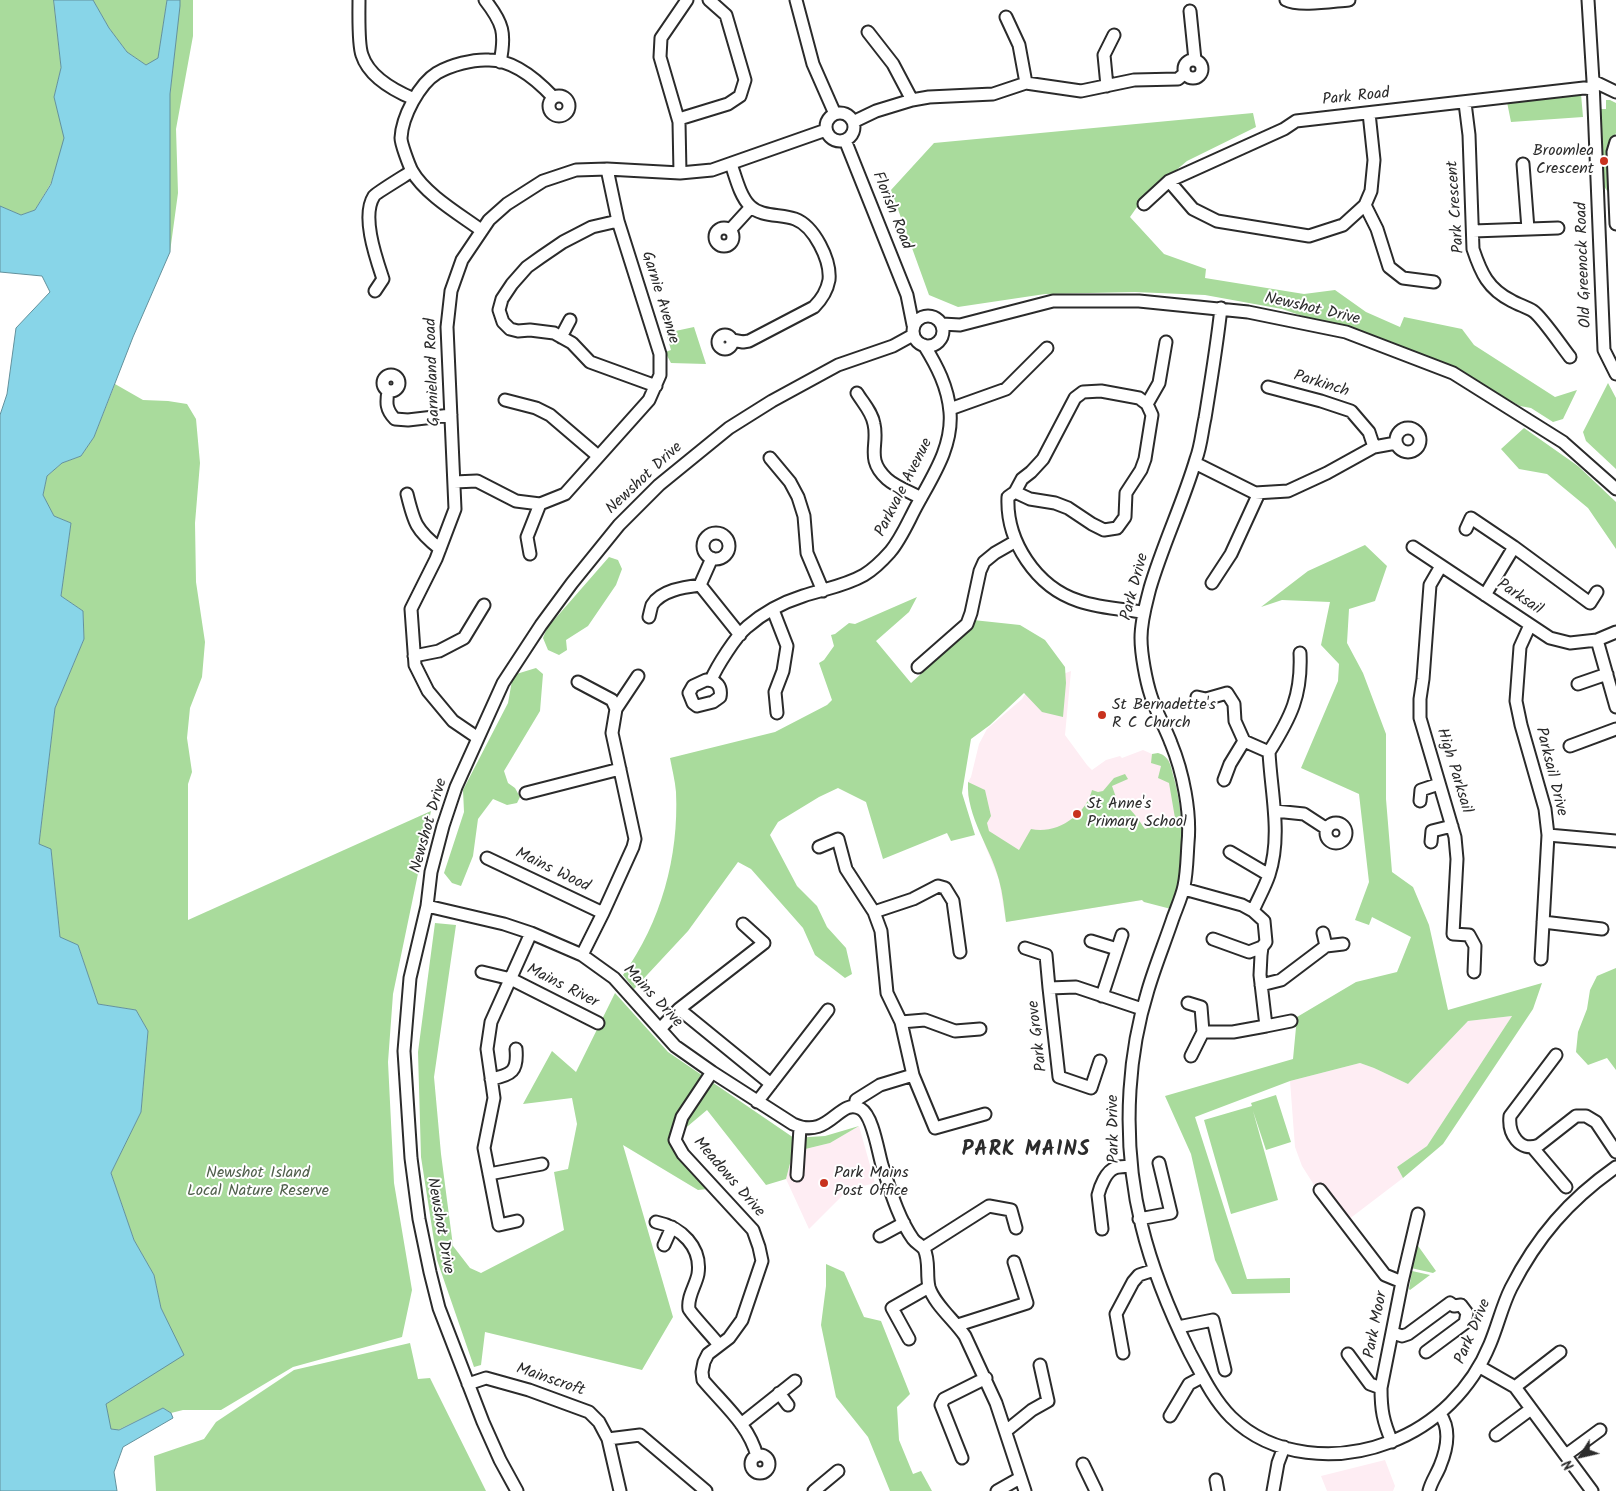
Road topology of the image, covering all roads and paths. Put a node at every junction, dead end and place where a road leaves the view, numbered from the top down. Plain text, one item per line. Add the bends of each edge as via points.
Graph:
1 (358, 0) edge
2 (486, 0) edge
3 (687, 0) edge
4 (709, 0) edge
5 (796, 0) edge
6 (1286, 0) edge
7 (1349, 0) edge
8 (1588, 0) edge
9 (1190, 11) dead end
10 (1006, 17) dead end
11 (868, 32) dead end
12 (1114, 35) dead end
13 (500, 62) junction
14 (1026, 83) junction
15 (1593, 85) junction
16 (1107, 86) junction
17 (1616, 92) edge
18 (554, 97) dead end
19 (414, 99) junction
20 (912, 100) junction
21 (1465, 102) junction
22 (1369, 113) junction
23 (835, 114) junction
24 (679, 120) junction
25 (853, 122) junction
26 (826, 130) junction
27 (845, 140) junction
28 (1616, 142) edge
29 (732, 164) junction
30 (1523, 164) dead end
31 (607, 169) junction
32 (412, 170) junction
33 (680, 173) junction
34 (1169, 182) junction
35 (1144, 204) dead end
36 (1365, 206) junction
37 (751, 207) junction
38 (618, 221) junction
39 (1616, 224) edge
40 (1558, 228) dead end
41 (1528, 229) junction
42 (481, 230) junction
43 (730, 230) dead end
44 (1473, 230) junction
45 (1434, 282) dead end
46 (375, 292) dead end
47 (1221, 308) junction
48 (570, 320) dead end
49 (916, 325) junction
50 (942, 332) junction
51 (561, 337) junction
52 (732, 340) dead end
53 (1166, 342) dead end
54 (923, 345) junction
55 (893, 346) junction
56 (1047, 348) dead end
57 (1570, 357) dead end
58 (938, 367) junction
59 (1616, 374) edge
60 (656, 386) junction
61 (1268, 387) dead end
62 (388, 390) dead end
63 (857, 393) dead end
64 (505, 400) dead end
65 (1147, 404) junction
66 (950, 409) junction
67 (451, 415) junction
68 (1396, 443) dead end
69 (1374, 447) junction
70 (598, 456) junction
71 (770, 458) dead end
72 (1195, 463) junction
73 (454, 482) junction
74 (1616, 489) edge
75 (1015, 492) junction
76 (1259, 493) junction
77 (407, 494) dead end
78 (921, 498) junction
79 (540, 504) junction
80 (1466, 529) dead end
81 (1016, 541) junction
82 (1413, 547) dead end
83 (1514, 547) junction
84 (440, 549) junction
85 (530, 554) dead end
86 (712, 558) dead end
87 (1441, 566) junction
88 (1212, 583) dead end
89 (700, 585) junction
90 (823, 591) junction
91 (1597, 592) dead end
92 (1485, 595) junction
93 (484, 606) dead end
94 (773, 610) junction
95 (1143, 612) junction
96 (649, 617) dead end
97 (1530, 625) junction
98 (1616, 632) edge
99 (740, 635) junction
100 (1597, 640) junction
101 (1300, 653) dead end
102 (414, 656) junction
103 (918, 666) dead end
104 (1606, 674) junction
105 (638, 676) dead end
106 (712, 680) dead end
107 (578, 682) dead end
108 (1578, 684) dead end
109 (1197, 697) dead end
110 (1615, 701) edge
111 (616, 709) junction
112 (777, 713) dead end
113 (1616, 729) edge
114 (478, 738) junction
115 (1244, 741) junction
116 (1570, 746) dead end
117 (1270, 752) junction
118 (620, 769) junction
119 (1224, 780) dead end
120 (1439, 784) junction
121 (526, 793) dead end
122 (1420, 801) dead end
123 (1275, 811) junction
124 (1452, 826) junction
125 (1327, 829) dead end
126 (1548, 835) junction
127 (1616, 841) edge
128 (1431, 842) dead end
129 (819, 847) dead end
130 (1230, 852) dead end
131 (487, 858) dead end
132 (1269, 875) junction
133 (1184, 889) junction
134 (427, 906) junction
135 (1253, 911) junction
136 (874, 912) junction
137 (603, 913) junction
138 (1543, 922) junction
139 (744, 924) dead end
140 (1602, 929) dead end
141 (531, 933) junction
142 (1323, 933) dead end
143 (1122, 935) dead end
144 (1213, 939) dead end
145 (1091, 941) dead end
146 (1343, 944) dead end
147 (1326, 946) junction
148 (1262, 947) junction
149 (1025, 948) dead end
150 (1118, 949) junction
151 (960, 952) dead end
152 (582, 955) junction
153 (1541, 959) dead end
154 (482, 972) dead end
155 (1474, 972) dead end
156 (511, 979) junction
157 (1261, 985) junction
158 (1049, 988) junction
159 (1102, 996) junction
160 (1188, 1003) dead end
161 (1142, 1008) junction
162 (679, 1009) junction
163 (828, 1010) dead end
164 (901, 1022) junction
165 (1291, 1022) dead end
166 (598, 1023) dead end
167 (1266, 1026) junction
168 (660, 1029) junction
169 (980, 1029) dead end
170 (1203, 1032) junction
171 (516, 1049) dead end
172 (1556, 1055) dead end
173 (1191, 1056) dead end
174 (1100, 1061) dead end
175 (712, 1072) junction
176 (913, 1075) junction
177 (491, 1079) junction
178 (771, 1084) junction
179 (757, 1102) junction
180 (851, 1107) junction
181 (985, 1114) dead end
182 (800, 1128) junction
183 (1533, 1148) junction
184 (1616, 1152) edge
185 (1159, 1163) dead end
186 (542, 1164) dead end
187 (1131, 1166) junction
188 (1616, 1167) edge
189 (490, 1174) junction
190 (797, 1174) dead end
191 (1566, 1187) dead end
192 (1320, 1190) dead end
193 (1418, 1214) dead end
194 (1139, 1219) junction
195 (517, 1221) dead end
196 (656, 1222) dead end
197 (904, 1223) junction
198 (672, 1227) junction
199 (1016, 1228) dead end
200 (1102, 1229) dead end
201 (880, 1236) dead end
202 (664, 1245) dead end
203 (923, 1248) junction
204 (1014, 1262) dead end
205 (1154, 1270) junction
206 (1402, 1282) junction
207 (929, 1287) junction
208 (958, 1326) junction
209 (1178, 1327) junction
210 (1393, 1333) junction
211 (909, 1339) dead end
212 (719, 1345) junction
213 (1426, 1352) dead end
214 (1560, 1352) dead end
215 (1123, 1353) dead end
216 (1348, 1354) dead end
217 (1040, 1365) dead end
218 (1480, 1367) junction
219 (1224, 1370) dead end
220 (1202, 1377) junction
221 (986, 1378) junction
222 (795, 1381) dead end
223 (468, 1384) junction
224 (1515, 1387) junction
225 (1381, 1388) junction
226 (780, 1394) junction
227 (788, 1404) dead end
228 (1531, 1409) junction
229 (1440, 1414) junction
230 (1170, 1416) dead end
231 (741, 1424) junction
232 (1600, 1430) dead end
233 (1006, 1431) junction
234 (1496, 1435) dead end
235 (608, 1438) junction
236 (1392, 1442) junction
237 (1284, 1447) junction
238 (1566, 1455) junction
239 (756, 1456) dead end
240 (962, 1458) dead end
241 (1083, 1464) dead end
242 (838, 1470) dead end
243 (1020, 1478) junction
244 (517, 1491) edge
245 (620, 1491) edge
246 (706, 1491) edge
247 (814, 1491) edge
248 (997, 1491) edge
249 (1025, 1491) edge
250 (1096, 1491) edge
251 (1273, 1491) edge
252 (1429, 1491) edge
253 (1592, 1491) edge

1 - 19 street via 362,54 370,70 403,95
2 - 13 street via 499,18 503,32
3 - 24 street via 661,38 660,57
4 - 24 street via 726,15 745,80 740,96 728,104
5 - 23 street via 813,64
6 - 7 street via 1316,3
8 - 15 street, Old Greenock Road
9 - 16 street via 1195,60 1187,63 1185,73 1178,80 1134,80
10 - 14 street via 1019,45
11 - 20 street via 893,64
12 - 16 street via 1104,55
13 - 18 street via 510,64 532,78
13 - 19 street via 465,63 437,73
14 - 16 street via 1080,91
14 - 20 street via 993,94
15 - 17 street
15 - 21 street, Park Road
15 - 59 street, Old Greenock Road via 1604,350
19 - 32 street via 401,139
20 - 25 street
21 - 22 street, Park Road
21 - 44 street, Park Crescent
22 - 34 street, Park Road via 1296,121
22 - 36 street via 1374,160 1371,190
23 - 25 street via 848,116
23 - 26 street via 829,118
24 - 33 street
25 - 27 street via 851,134
26 - 27 street via 833,139
26 - 29 street, Garnieland Road
27 - 49 street, Florish Road
28 - 39 street via 1613,152
29 - 33 street, Garnieland Road via 712,170
29 - 37 street via 743,196
30 - 41 street
31 - 33 street, Garnieland Road
31 - 38 street, Garnie Avenue
31 - 42 street, Garnieland Road via 576,170 543,181 507,204
32 - 42 street via 428,191
32 - 46 street via 374,195 368,210 373,247 383,279
34 - 35 street, Park Road
34 - 36 street via 1193,209 1217,221 1309,236 1343,225
36 - 45 street via 1377,229 1389,267 1403,278
37 - 43 street
37 - 52 street via 803,223 818,243 829,279 821,300 814,307 749,340
38 - 51 street via 592,227 541,256 502,299 499,310 503,322 510,329 554,333
38 - 60 street, Garnie Avenue via 660,354 660,375
40 - 41 street
41 - 44 street
42 - 67 street, Garnieland Road via 462,260 450,291 447,327
44 - 57 street, Park Crescent via 1473,250 1483,276 1509,300 1534,312
47 - 50 street, Newshot Drive via 1139,301 1053,301
47 - 72 street, Park Drive via 1215,360
47 - 74 street, Newshot Drive via 1346,332 1453,373 1563,442
48 - 51 street
49 - 50 street via 927,315 934,316
49 - 54 street via 915,339
49 - 55 street, Newshot Drive
50 - 54 street via 938,342 931,346
50 - 58 street, Parkvale Avenue
51 - 60 street via 572,343 590,362
53 - 65 street via 1159,383
54 - 55 street, Newshot Drive
54 - 58 street, Parkvale Avenue
55 - 114 street, Newshot Drive via 838,365 772,401 729,428 659,485 619,525 541,625 503,683
56 - 66 street via 1006,389
58 - 66 street, Parkvale Avenue
60 - 70 street, Garnie Avenue via 649,400
61 - 69 street, Parkinch via 1351,411 1369,432
62 - 67 street via 386,404 395,419
63 - 78 street via 874,422 874,455 881,473 890,482
64 - 70 street via 550,414
65 - 75 street via 1139,398 1102,391 1083,392 1075,398 1042,460 1022,479
65 - 75 street via 1152,415 1145,459 1126,493 1124,518 1117,528 1104,530 1068,508
66 - 78 street, Parkvale Avenue via 950,431 945,451
67 - 73 street, Garnieland Road
68 - 69 street
69 - 76 street via 1327,474 1288,491
70 - 79 street, Garnie Avenue via 565,494
71 - 90 street via 798,497 804,516 807,553
72 - 76 street
72 - 95 street, Park Drive
73 - 79 street, Garnie Avenue via 477,481 516,501
73 - 84 street, Garnieland Road via 456,509
75 - 81 street via 1008,497 1007,511
76 - 88 street via 1231,554
77 - 84 street via 412,518 424,536
78 - 90 street, Parkvale Avenue via 901,536 882,560 855,580
79 - 85 street via 527,537
80 - 83 street via 1471,518
81 - 95 street via 1022,554 1053,588 1078,601
81 - 103 street via 984,562 967,624
82 - 87 street, Parksail
83 - 91 street via 1590,603
83 - 92 street
84 - 102 street, Garnieland Road via 411,609
86 - 89 street
87 - 92 street, Parksail
87 - 120 street, High Parksail via 1430,585 1420,699 1420,718
89 - 96 street via 664,595 652,604
89 - 99 street
90 - 94 street, Parkvale Avenue via 791,600
92 - 97 street, Parksail
93 - 102 street via 464,638 439,652
94 - 99 street, Parkvale Avenue via 746,627
94 - 112 street via 787,646 775,692
95 - 133 street, Park Drive via 1142,654 1150,695 1173,746 1185,789 1189,836
97 - 100 street, Parksail via 1550,638 1570,643
97 - 126 street, Parksail Drive via 1520,647 1516,701 1545,808
98 - 100 street, Parksail
99 - 106 street, Parkvale Avenue via 717,666
100 - 104 street
101 - 117 street via 1301,674 1295,706
102 - 114 street, Garnieland Road via 428,691 453,721
104 - 108 street
104 - 110 street
105 - 111 street
107 - 111 street via 612,700
109 - 115 street via 1206,699 1226,693 1234,704 1235,721
111 - 118 street, Mains Wood via 612,733
113 - 116 street
114 - 134 street, Newshot Drive via 443,826 431,872
115 - 117 street
115 - 119 street
117 - 123 street
118 - 121 street
118 - 137 street, Mains Wood via 635,839
120 - 122 street via 1421,790
120 - 124 street, High Parksail
123 - 125 street via 1304,814
123 - 132 street via 1275,848
124 - 128 street via 1432,830
124 - 155 street, High Parksail via 1457,860 1452,934 1468,936 1475,946
126 - 127 street
126 - 138 street, Parksail Drive
129 - 136 street via 838,839 846,869
130 - 132 street
131 - 137 street, Mains Wood
132 - 135 street
133 - 135 street via 1242,904
133 - 161 street, Park Drive
134 - 141 street, Mains Drive
134 - 223 street, Newshot Drive via 410,978 404,1050 411,1158 430,1272 442,1317
135 - 148 street via 1264,921 1266,942
136 - 151 street via 913,899 938,886 945,888 953,901
136 - 164 street via 881,931 887,993
137 - 152 street, Mains Wood
138 - 140 street
138 - 153 street, Parksail Drive
139 - 162 street via 764,943
141 - 152 street, Mains Drive
141 - 156 street, Mains River
142 - 147 street
143 - 150 street
144 - 148 street via 1249,952
145 - 150 street
146 - 147 street
147 - 157 street via 1281,980
148 - 157 street
149 - 158 street, Park Grove via 1046,955
150 - 159 street
152 - 168 street, Mains Drive via 614,978
154 - 156 street, Mains River
156 - 166 street, Mains River
156 - 177 street, Mains River via 491,1022 487,1049
157 - 167 street
158 - 159 street, Park Grove via 1076,987
158 - 174 street, Park Grove via 1059,1077 1092,1088
159 - 161 street, Park Grove
160 - 170 street via 1201,1007
161 - 187 street, Park Drive via 1130,1089
162 - 168 street
162 - 178 street
163 - 178 street
164 - 169 street via 925,1020 955,1030
164 - 176 street
165 - 167 street
167 - 170 street via 1233,1032
168 - 175 street, Mains Drive via 675,1046
170 - 173 street
171 - 177 street via 514,1070 506,1076
172 - 183 street via 1510,1116 1512,1134 1518,1142
175 - 179 street, Mains Drive
175 - 212 street, Meadows Drive via 682,1117 675,1140 683,1154 753,1230 762,1261 742,1320
176 - 180 street via 880,1084
176 - 181 street via 935,1128
177 - 189 street, Mains River via 494,1098 484,1148
178 - 179 street
179 - 182 street, Mains Drive
180 - 182 street via 821,1126
180 - 197 street via 867,1115
182 - 190 street
183 - 184 street via 1576,1116 1586,1116 1596,1122
183 - 191 street
185 - 194 street via 1171,1213
186 - 189 street
187 - 194 street, Park Drive
187 - 200 street via 1114,1168 1099,1189
188 - 218 street, Park Drive via 1578,1196 1548,1228 1509,1291
189 - 195 street, Mains River via 499,1225
192 - 206 street via 1385,1275
193 - 206 street, Park Moor
194 - 205 street, Park Drive
196 - 198 street
197 - 201 street
197 - 203 street
198 - 202 street
198 - 212 street via 690,1242 698,1261 690,1309
199 - 203 street via 1011,1210 989,1206
203 - 207 street
204 - 208 street via 1027,1303
205 - 209 street, Park Drive
205 - 215 street via 1139,1275 1116,1314
206 - 210 street, Park Moor
207 - 208 street
207 - 211 street via 892,1308
208 - 221 street
209 - 219 street via 1213,1320
209 - 220 street, Park Drive
210 - 213 street via 1408,1334 1450,1303 1454,1306 1461,1304 1467,1313 1465,1322
210 - 225 street, Park Moor
212 - 231 street, Meadows Drive via 704,1362 703,1380
214 - 224 street
216 - 225 street via 1370,1384
217 - 233 street via 1048,1401
218 - 224 street
218 - 229 street, Park Drive via 1463,1391
220 - 230 street via 1190,1384
220 - 237 street, Park Drive via 1214,1397 1236,1421 1259,1438
221 - 233 street
221 - 240 street via 944,1399 940,1405
222 - 226 street
223 - 235 street, Mainscroft via 486,1378 590,1412 600,1422
223 - 244 street, Newshot Drive via 494,1448
224 - 228 street
225 - 236 street, Park Moor via 1384,1423
226 - 227 street
226 - 231 street
228 - 234 street
228 - 238 street
229 - 236 street, Park Drive
229 - 252 street via 1446,1422 1448,1436 1441,1465
231 - 239 street, Meadows Drive via 752,1440
232 - 238 street
233 - 243 street
235 - 245 street, Mainscroft
235 - 246 street via 640,1435
236 - 237 street, Park Drive via 1350,1453 1319,1454
237 - 251 street
238 - 253 street
241 - 250 street
242 - 247 street
243 - 248 street
243 - 249 street

